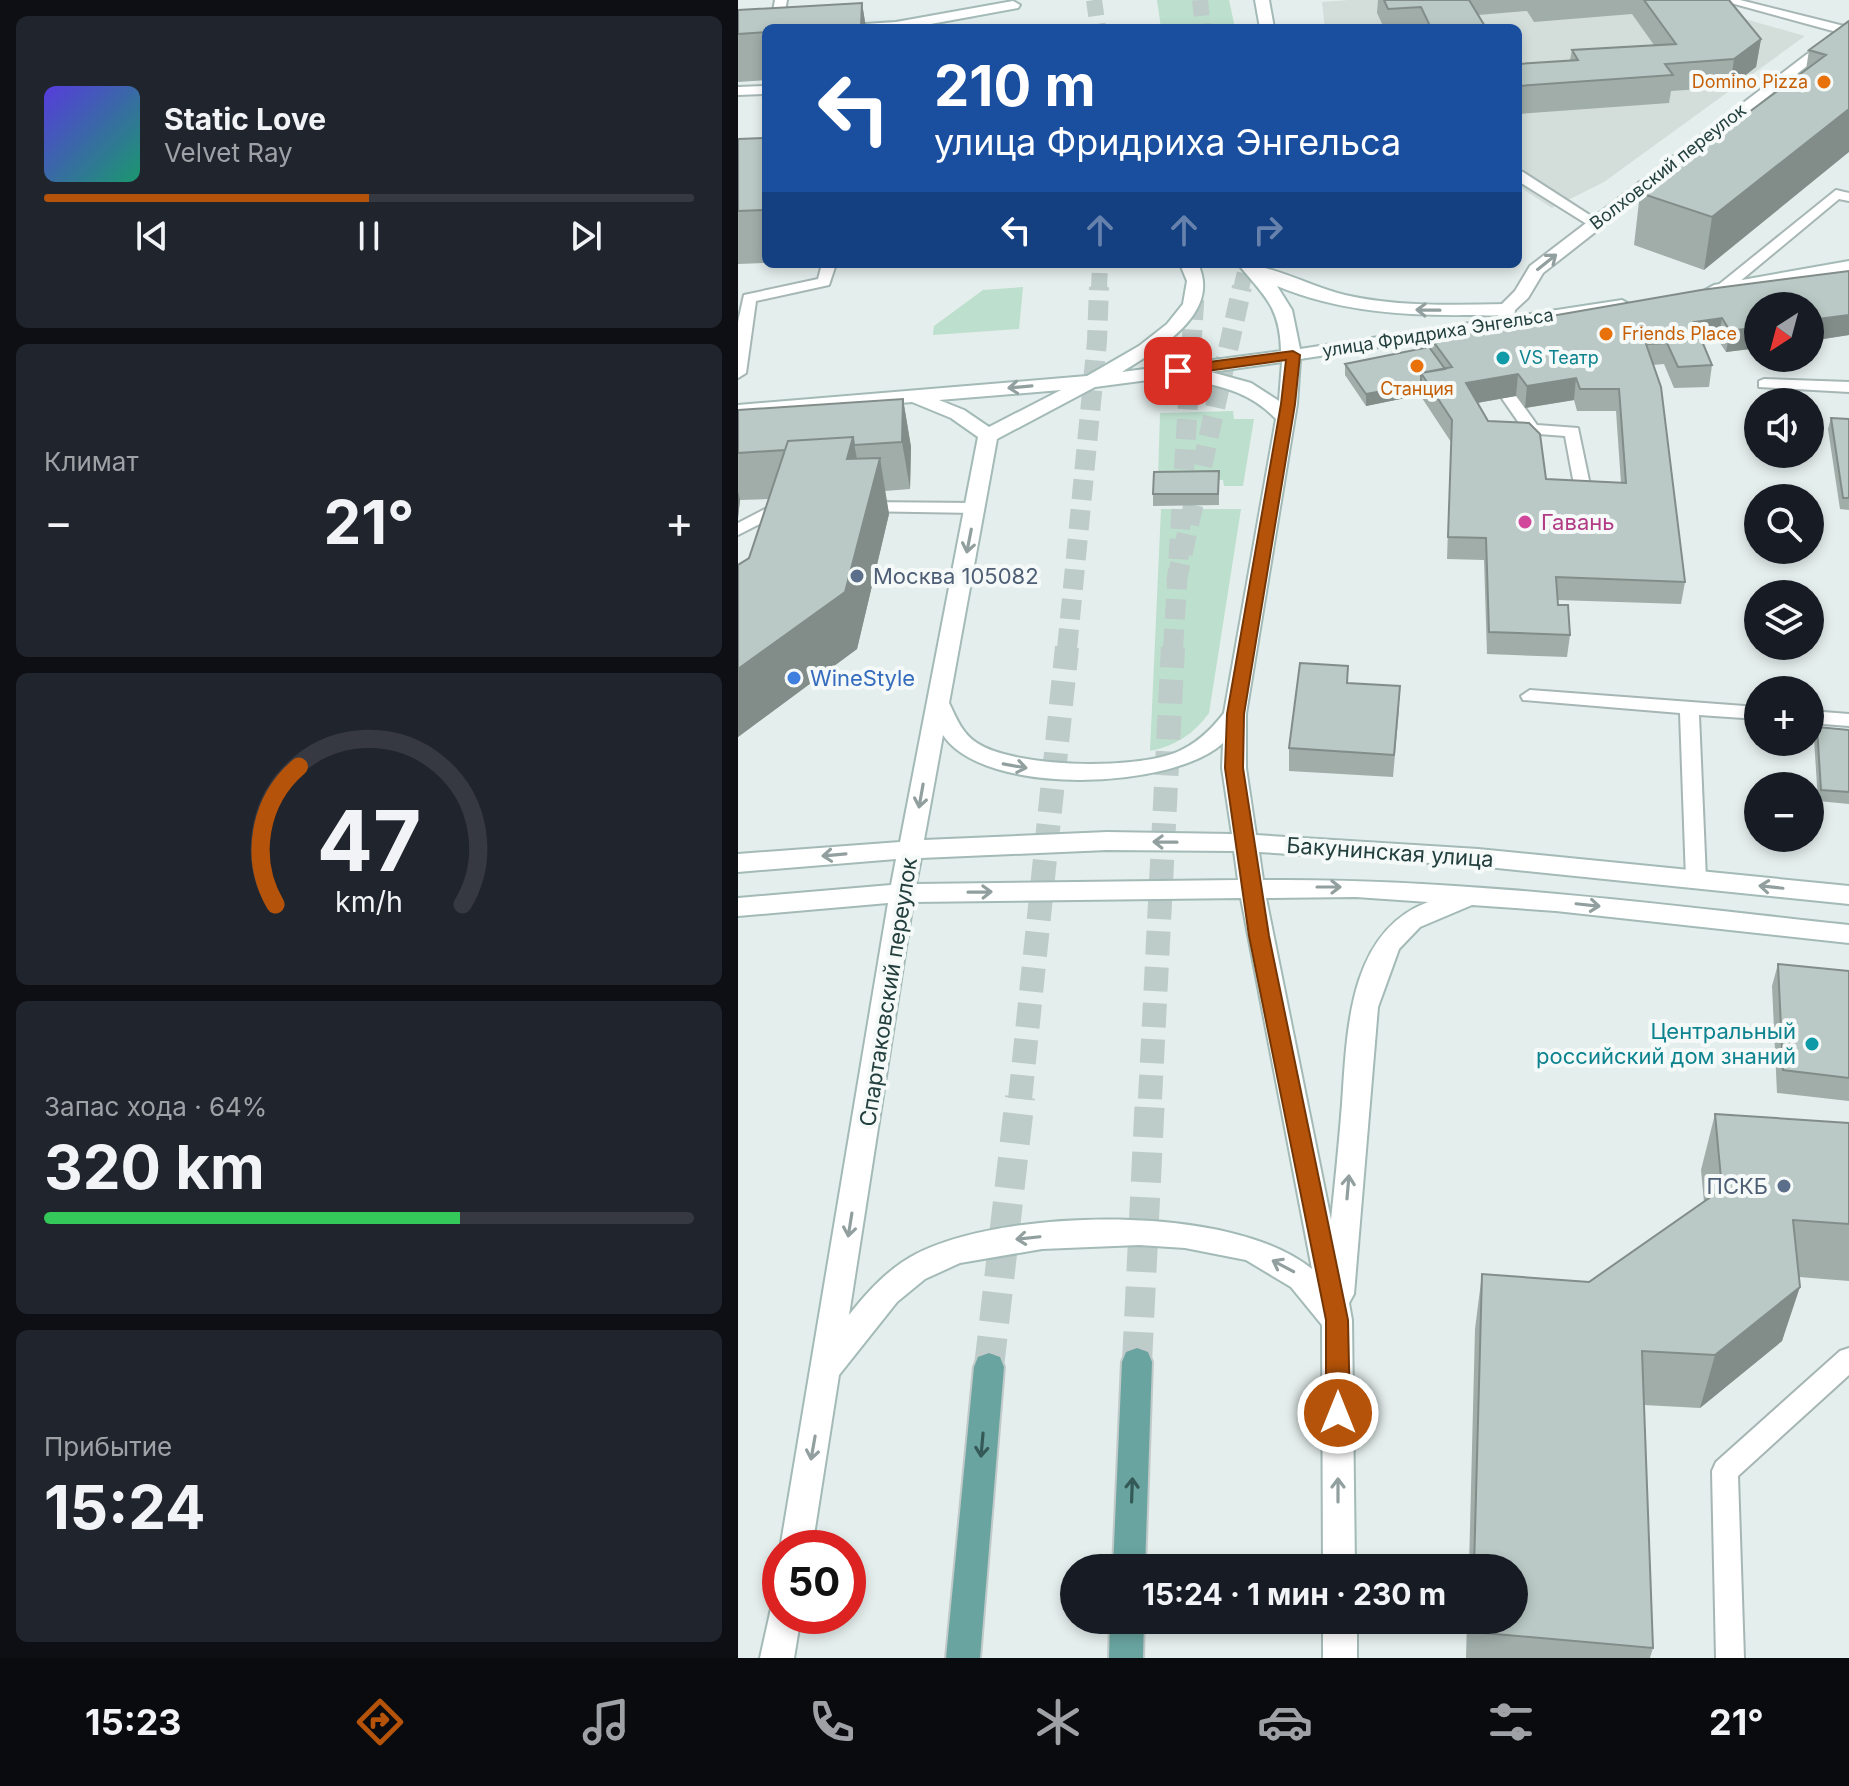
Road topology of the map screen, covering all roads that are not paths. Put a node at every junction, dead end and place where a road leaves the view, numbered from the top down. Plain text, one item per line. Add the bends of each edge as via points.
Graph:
1 (781, 0) edge
2 (1031, 0) edge
3 (1262, 0) edge
4 (1726, 0) edge
5 (1013, 5) junction
6 (777, 24) edge
7 (913, 24) edge
8 (968, 24) edge
9 (1266, 24) edge
10 (1847, 28) edge
11 (762, 90) edge
12 (738, 91) edge
13 (1522, 177) edge
14 (1849, 197) edge
15 (1595, 223) junction
16 (1849, 266) edge
17 (828, 268) edge
18 (1191, 268) tunnel mouth
19 (1252, 268) edge
20 (1253, 268) edge
21 (1722, 289) junction
22 (1693, 293) edge
23 (1634, 303) edge
24 (1506, 316) junction
25 (1293, 355) junction
26 (738, 373) edge
27 (1149, 374) junction
28 (1098, 381) junction
29 (1764, 384) dead end
30 (1849, 387) edge
31 (901, 397) junction
32 (1509, 397) edge
33 (738, 411) edge
34 (1285, 418) junction
35 (988, 436) junction
36 (1583, 490) edge
37 (859, 507) edge
38 (975, 508) junction
39 (738, 530) edge
40 (761, 540) edge
41 (1530, 696) dead end
42 (938, 703) junction
43 (1689, 708) junction
44 (1744, 712) edge
45 (1235, 714) junction
46 (1824, 718) edge
47 (1849, 720) edge
48 (1243, 843) junction
49 (912, 849) junction
50 (738, 863) edge
51 (1696, 879) junction
52 (1251, 887) junction
53 (902, 893) junction
54 (1849, 895) edge
55 (1481, 897) junction
56 (738, 907) edge
57 (1849, 934) edge
58 (1337, 1320) junction
59 (1849, 1359) edge
60 (1137, 1362) tunnel mouth
61 (989, 1367) tunnel mouth
62 (826, 1371) junction
63 (799, 1530) edge
64 (1130, 1554) edge
65 (1339, 1554) edge
66 (781, 1634) edge
67 (1127, 1634) edge
68 (1340, 1634) edge
69 (777, 1658) edge
70 (963, 1658) edge
71 (1126, 1658) edge
72 (1340, 1658) edge
73 (1730, 1658) edge

1 - 6 lane
2 - 5 main road
3 - 9 main road
4 - 10 lane
5 - 7 main road
5 - 8 main road
10 - 15 main road, Волховский переулок via 1824,52
11 - 12 lane
13 - 15 lane
14 - 21 lane via 1836,194
24 -> 15 main road, Волховский переулок via 1536,270
16 - 21 main road
17 - 26 lane via 824,282 749,298
18 - 28 main road via 1197,282 1191,306 1138,356
19 - 25 main road via 1285,311
24 -> 20 main road via 1355,304 1321,297
21 - 22 main road
23 - 24 main road, улица Фридриха Энгельса
24 - 25 main road, улица Фридриха Энгельса via 1467,336
25 - 27 main road, улица Фридриха Энгельса
25 - 34 main road
27 - 28 main road, улица Фридриха Энгельса
27 - 34 main road via 1232,382 1273,404
28 -> 31 main road, улица Фридриха Энгельса
28 - 35 main road
29 - 30 lane
31 - 33 main road, улица Фридриха Энгельса
31 - 35 main road via 949,409 971,419
32 - 36 lane via 1532,430 1572,431
34 - 45 main road
35 - 38 main road, Спартаковский переулок
37 - 38 lane
38 -> 42 main road, Спартаковский переулок
39 - 40 lane via 775,511
41 - 43 lane
42 -> 45 main road via 967,748 1016,768 1121,770 1174,762 1221,735
42 -> 49 main road, Спартаковский переулок
43 - 44 lane
43 - 51 lane
45 - 48 main road via 1234,768
46 - 47 lane
48 -> 49 main road, Бакунинская улица via 1107,841
48 - 51 main road, Бакунинская улица via 1558,864
48 - 52 main road
49 -> 50 main road, Бакунинская улица
49 - 53 main road, Спартаковский переулок
54 -> 51 main road, Бакунинская улица
53 -> 52 main road, Бакунинская улица
52 -> 55 main road, Бакунинская улица
52 - 58 main road
53 - 56 main road, Бакунинская улица
53 -> 62 main road, Спартаковский переулок
55 -> 57 main road, Бакунинская улица
58 -> 55 main road via 1360,1055 1374,975 1390,940 1404,925 1425,913
58 -> 62 main road via 1296,1273 1250,1248 1189,1236 1075,1233 986,1243 930,1261 892,1288 858,1324
65 -> 58 main road
59 - 73 lane via 1725,1471
64 -> 60 main road
61 -> 70 main road
62 -> 63 main road, Спартаковский переулок
66 - 69 main road
67 - 71 main road
68 - 72 main road

